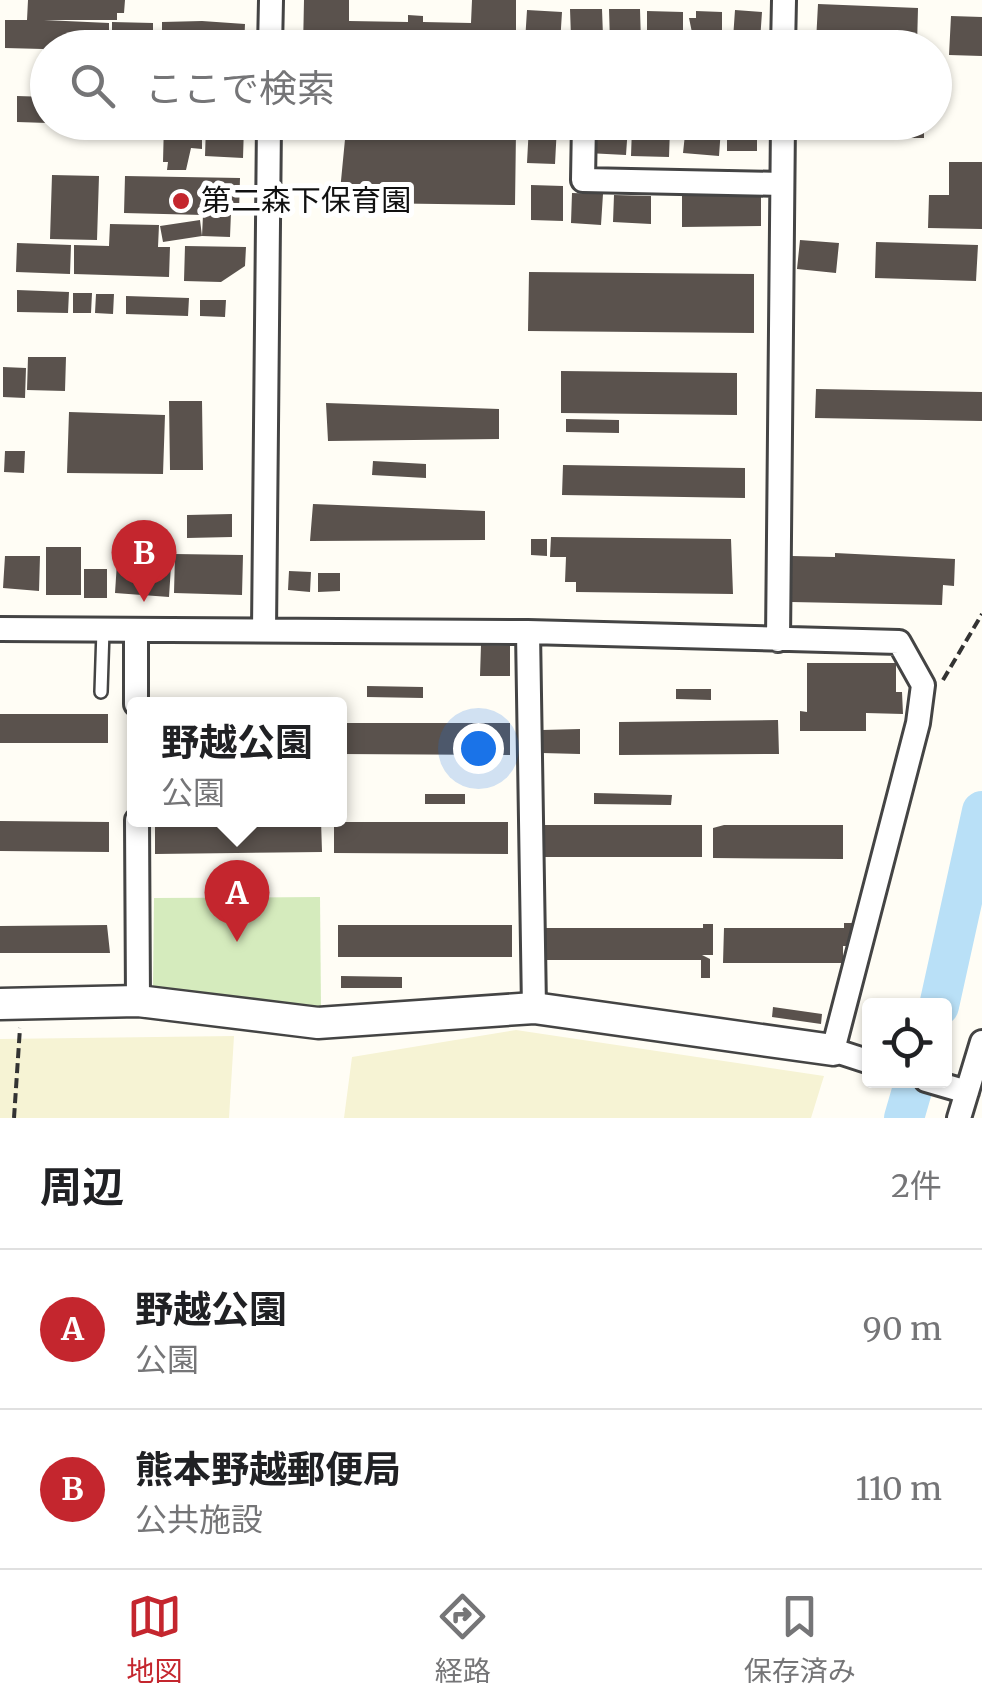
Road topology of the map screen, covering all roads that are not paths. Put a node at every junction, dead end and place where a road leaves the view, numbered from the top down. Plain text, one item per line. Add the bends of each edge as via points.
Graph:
1 (271, 0) edge
2 (784, 0) edge
3 (270, 30) edge
4 (783, 30) edge
5 (270, 140) edge
6 (584, 140) edge
7 (782, 140) edge
8 (782, 184) junction
9 (0, 628) edge
10 (103, 630) junction
11 (136, 630) junction
12 (264, 630) junction
13 (528, 632) junction
14 (778, 640) junction
15 (102, 692) dead end
16 (136, 697) edge
17 (137, 827) edge
18 (138, 1001) junction
19 (10, 1004) edge
20 (534, 1008) junction
21 (982, 1042) edge
22 (833, 1050) junction
23 (862, 1059) edge
24 (952, 1088) edge
25 (963, 1091) junction
26 (959, 1118) edge

1 - 3 street
2 - 4 street
5 - 12 street
6 - 8 street via 583,180
7 - 8 street
8 - 14 street
9 - 10 street
10 - 11 street
10 - 15 lane
11 - 12 street
11 - 16 street
12 - 13 street
13 - 14 street
13 - 20 street
14 - 22 street via 899,642 923,685
17 - 18 street
18 - 19 street
18 - 20 street via 318,1023
20 - 22 street
21 - 25 street
22 - 23 street
24 - 25 street
25 - 26 street

